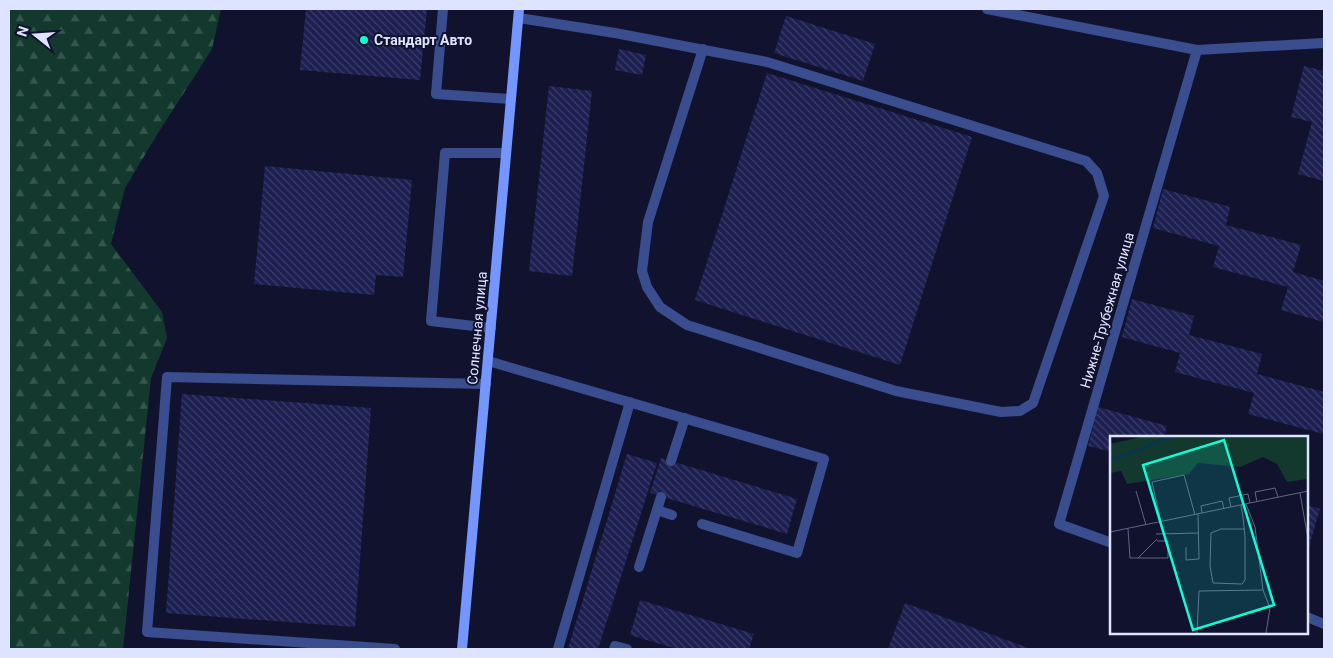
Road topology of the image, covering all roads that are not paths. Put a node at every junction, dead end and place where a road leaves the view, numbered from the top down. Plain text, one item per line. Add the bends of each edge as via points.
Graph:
1 (443, 9) edge
2 (987, 9) edge
3 (519, 13) edge
4 (1324, 42) edge
5 (703, 49) junction
6 (1196, 50) junction
7 (511, 99) junction
8 (506, 153) junction
9 (491, 328) junction
10 (488, 361) junction
11 (486, 384) junction
12 (630, 402) junction
13 (685, 418) junction
14 (671, 461) dead end
15 (661, 497) dead end
16 (657, 510) junction
17 (672, 515) dead end
18 (702, 524) dead end
19 (1110, 542) edge
20 (639, 567) dead end
21 (1308, 617) edge
22 (1324, 624) edge
23 (395, 649) edge
24 (462, 649) edge
25 (558, 649) edge
26 (614, 649) edge
27 (627, 649) edge

1 - 7 street via 436,94
2 - 6 street
3 - 5 street
3 - 7 main road, Солнечная улица
4 - 6 street
5 - 5 street via 767,62 1086,161 1097,173 1104,196 1033,403 1020,411 1001,412 896,391 687,325 660,307 642,272 648,222
6 - 19 street, Нижне-Трубежная улица via 1059,524
7 - 8 main road, Солнечная улица
8 - 9 main road, Солнечная улица
8 - 9 street via 444,153 431,321
9 - 10 main road, Солнечная улица
10 - 11 main road, Солнечная улица
10 - 12 street
11 - 23 street via 167,377 147,632
11 - 24 main road, Солнечная улица
12 - 13 street
12 - 25 street
13 - 14 street
13 - 18 street via 824,458 797,553
15 - 16 street
16 - 17 street
16 - 20 street
21 - 22 street
26 - 27 street via 615,646

